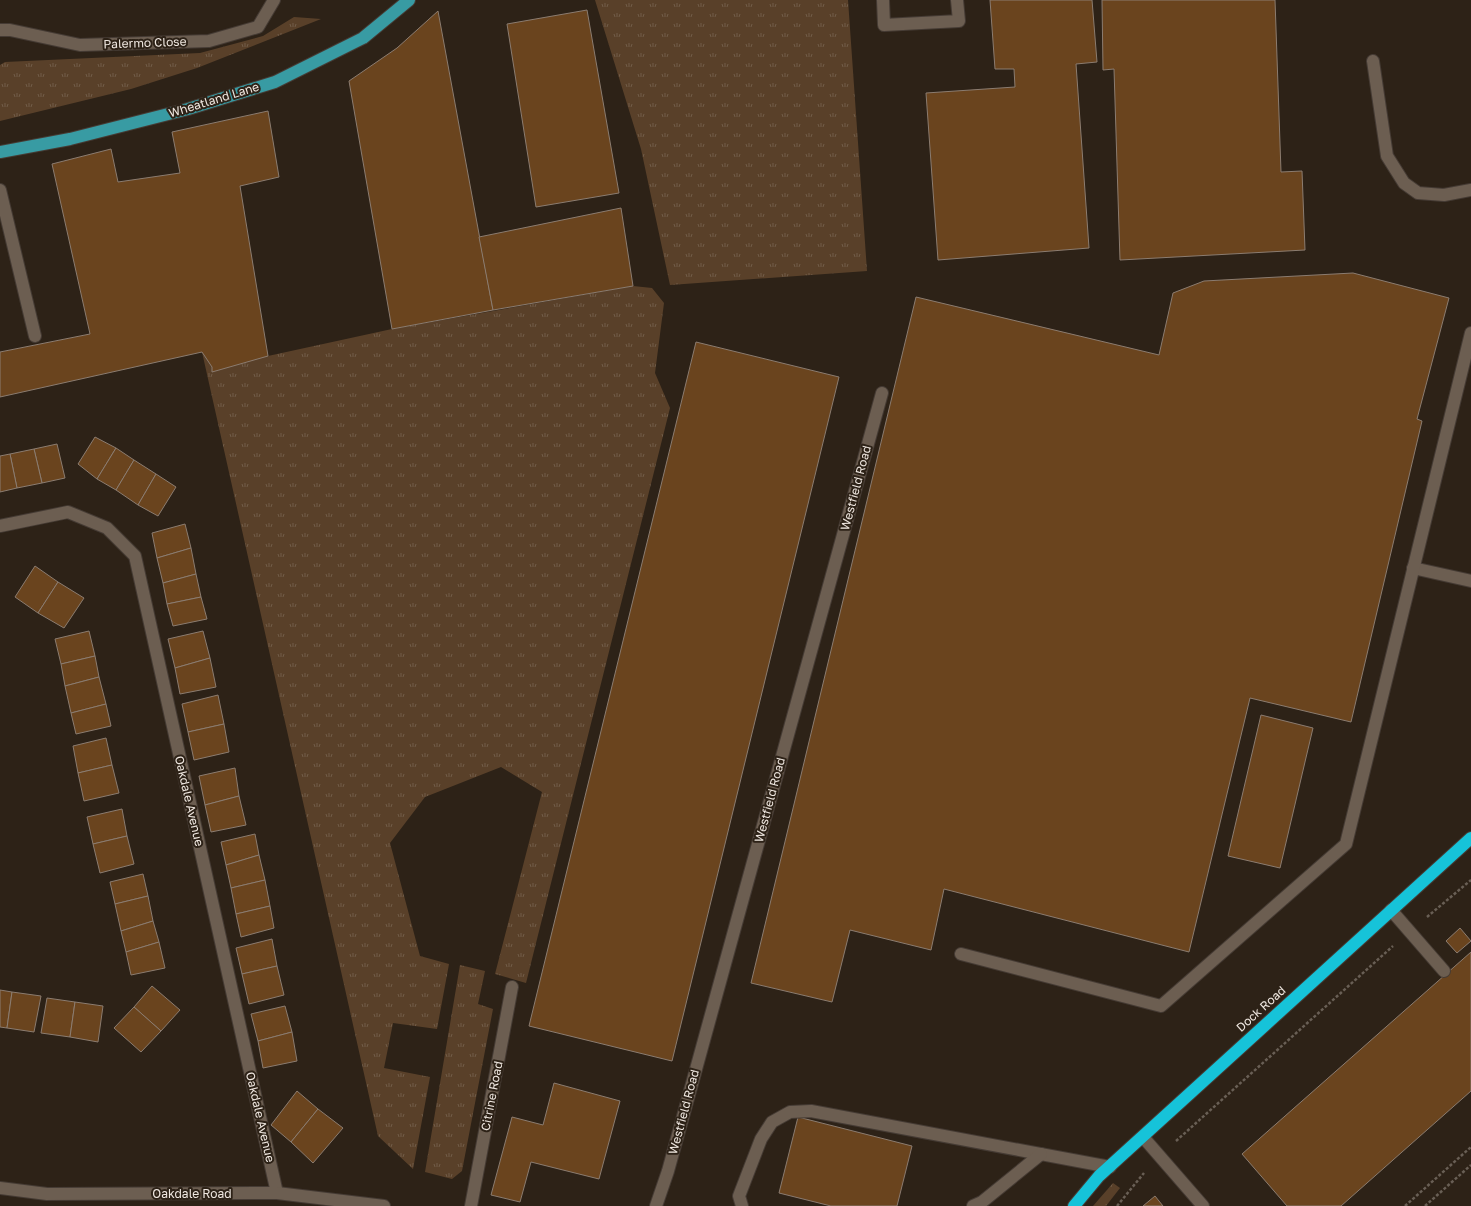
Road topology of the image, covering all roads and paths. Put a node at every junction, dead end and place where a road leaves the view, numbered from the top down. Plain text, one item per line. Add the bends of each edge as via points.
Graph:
1 (274, 0) edge
2 (409, 0) edge
3 (883, 0) edge
4 (957, 0) edge
5 (0, 30) edge
6 (1373, 61) dead end
7 (0, 152) edge
8 (0, 190) edge
9 (1471, 190) edge
10 (1471, 333) edge
11 (35, 336) dead end
12 (882, 393) dead end
13 (0, 526) edge
14 (1413, 568) junction
15 (1471, 581) edge
16 (1471, 838) edge
17 (1471, 880) edge
18 (1391, 910) junction
19 (1409, 931) junction
20 (961, 954) dead end
21 (1444, 971) dead end
22 (512, 987) dead end
23 (1143, 1137) junction
24 (1471, 1147) edge
25 (1042, 1154) junction
26 (1159, 1156) junction
27 (1471, 1165) edge
28 (1110, 1167) junction
29 (0, 1188) edge
30 (277, 1193) junction
31 (384, 1206) edge
32 (471, 1206) edge
33 (656, 1206) edge
34 (742, 1206) edge
35 (973, 1206) edge
36 (1074, 1206) edge
37 (1116, 1206) edge
38 (1202, 1206) edge
39 (1405, 1206) edge
40 (1425, 1206) edge

1 - 5 street, Palermo Close via 258,27 209,42 80,45
2 - 7 main road, Wheatland Lane via 363,38 275,82 188,109 70,139
3 - 4 street via 884,26 959,21
6 - 9 street via 1386,156 1404,183 1418,193 1444,195
8 - 11 street
10 - 14 street
12 - 33 street, Westfield Road via 668,1171
13 - 30 street, Oakdale Avenue via 68,512 107,528 135,556
14 - 15 street
14 - 20 street via 1346,844 1161,1006
16 - 18 highway, Dock Road
17 - 19 path
18 - 19 street
18 - 23 highway, Dock Road
19 - 21 street
19 - 26 path
22 - 32 street, Citrine Road
23 - 26 street
23 - 28 highway, Dock Road
24 - 39 path
25 - 28 street
25 - 34 street via 811,1111 790,1112 772,1122 761,1139 739,1196
25 - 35 street via 982,1202
26 - 37 path
26 - 38 street
27 - 40 path
28 - 36 highway, Dock Road
29 - 30 street, Oakdale Road via 47,1194
30 - 31 street, Oakdale Road

